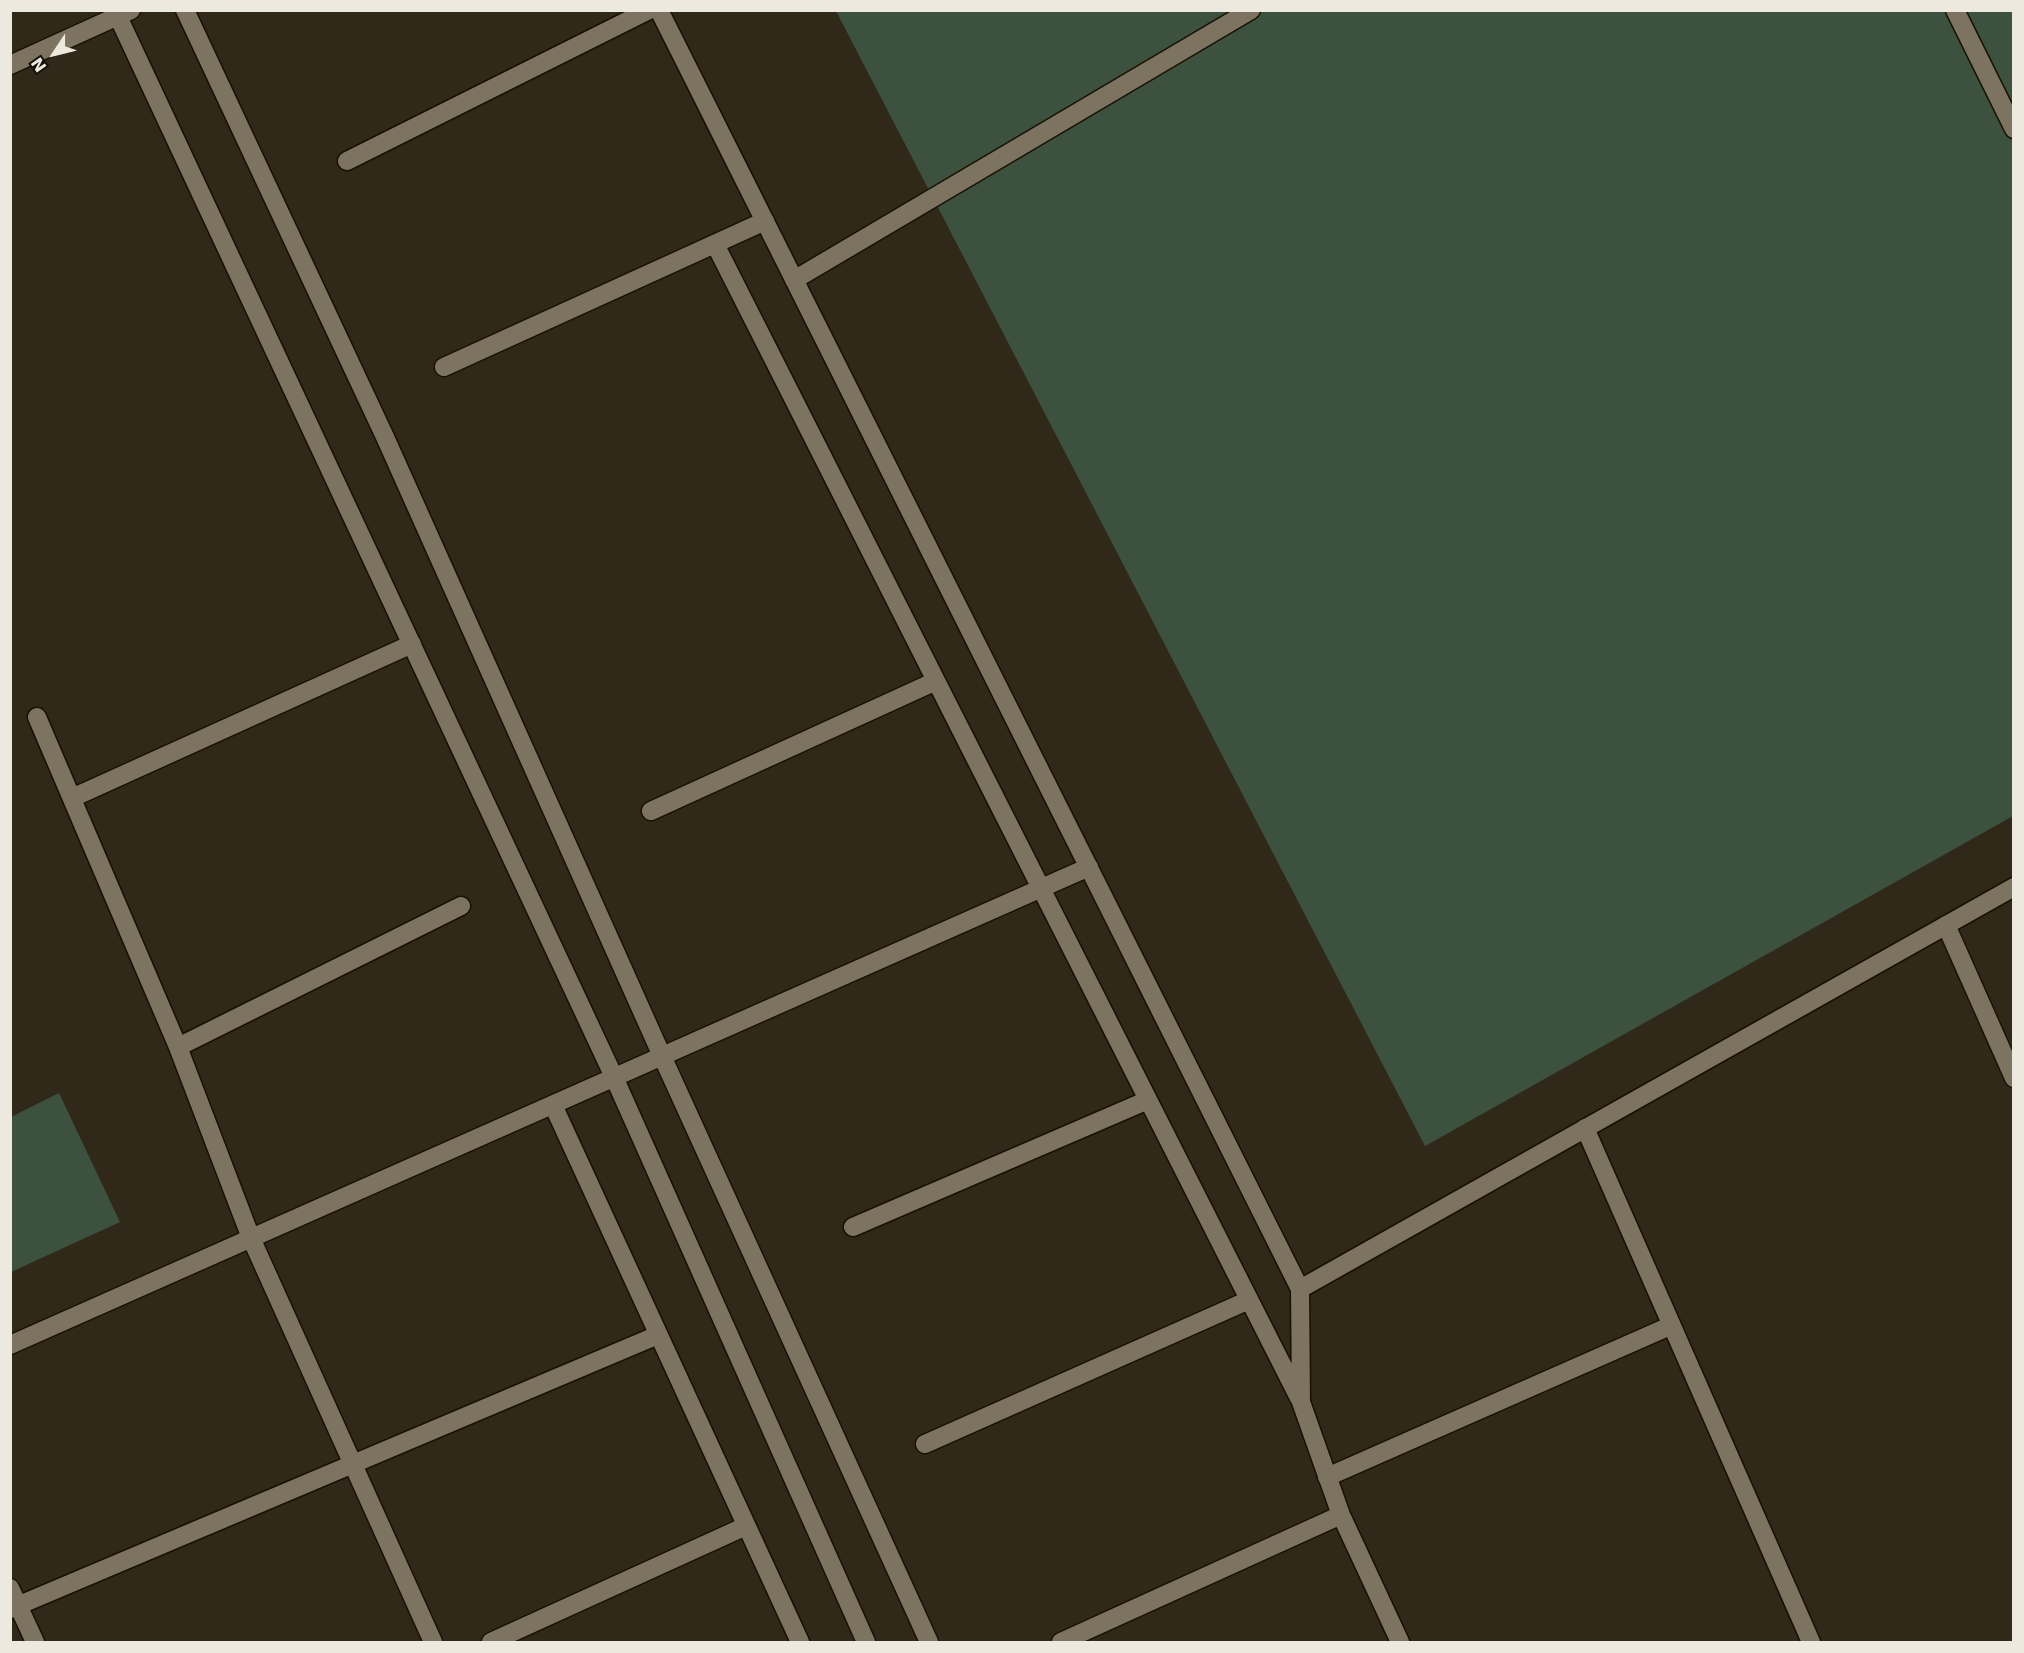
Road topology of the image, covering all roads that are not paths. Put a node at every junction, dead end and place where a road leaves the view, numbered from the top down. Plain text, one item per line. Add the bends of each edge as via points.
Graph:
1 (185, 10) edge
2 (649, 10) edge
3 (659, 10) edge
4 (1251, 10) edge
5 (1955, 10) edge
6 (122, 13) edge
7 (10, 64) edge
8 (2013, 129) edge
9 (348, 161) dead end
10 (765, 221) junction
11 (715, 244) junction
12 (794, 280) junction
13 (444, 367) dead end
14 (412, 644) junction
15 (936, 681) junction
16 (38, 717) dead end
17 (72, 798) junction
18 (651, 811) dead end
19 (1089, 867) junction
20 (2013, 887) edge
21 (1041, 888) junction
22 (461, 906) dead end
23 (1946, 925) junction
24 (178, 1047) junction
25 (662, 1056) junction
26 (614, 1077) junction
27 (2013, 1078) edge
28 (1148, 1100) junction
29 (553, 1105) junction
30 (1585, 1128) junction
31 (853, 1227) dead end
32 (251, 1238) junction
33 (1300, 1289) junction
34 (1249, 1300) junction
35 (1670, 1326) junction
36 (658, 1335) junction
37 (10, 1345) edge
38 (1301, 1402) junction
39 (925, 1444) dead end
40 (352, 1464) junction
41 (1327, 1477) junction
42 (1341, 1515) junction
43 (746, 1526) junction
44 (10, 1588) edge
45 (14, 1607) edge
46 (35, 1642) edge
47 (433, 1642) edge
48 (491, 1642) edge
49 (800, 1642) edge
50 (866, 1642) edge
51 (929, 1642) edge
52 (1061, 1642) edge
53 (1400, 1642) edge
54 (1811, 1642) edge

1 - 25 street via 380,426
2 - 9 street
3 - 10 street
4 - 12 street
5 - 8 street
6 - 7 street
6 - 14 street
10 - 11 street
10 - 12 street
11 - 13 street
11 - 15 street
12 - 19 street
14 - 17 street
14 - 26 street
15 - 18 street
15 - 21 street
16 - 17 street
17 - 24 street
19 - 21 street
19 - 33 street
20 - 23 street
21 - 25 street
21 - 28 street
22 - 24 street
23 - 27 street
23 - 30 street
24 - 32 street
25 - 26 street
25 - 51 street
26 - 29 street
26 - 50 street
28 - 31 street
28 - 34 street
29 - 32 street
29 - 36 street
30 - 33 street
30 - 35 street
32 - 37 street
32 - 40 street
33 - 38 street
34 - 38 street
34 - 39 street
35 - 41 street
35 - 54 street
36 - 40 street
36 - 43 street
38 - 41 street
40 - 45 street
40 - 47 street
41 - 42 street
42 - 52 street
42 - 53 street
43 - 48 street
43 - 49 street
44 - 45 street
45 - 46 street

